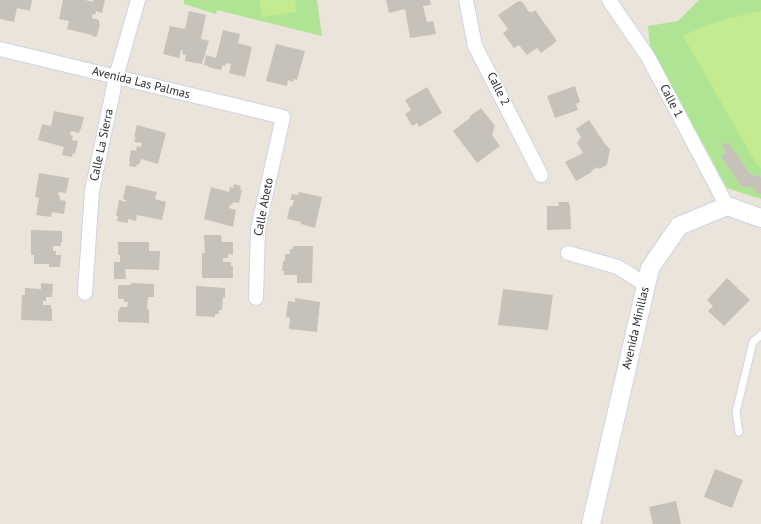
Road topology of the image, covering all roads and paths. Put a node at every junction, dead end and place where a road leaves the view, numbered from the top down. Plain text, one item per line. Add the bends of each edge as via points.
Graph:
1 (138, 0) edge
2 (466, 0) edge
3 (609, 0) edge
4 (0, 49) edge
5 (116, 77) junction
6 (283, 117) joint
7 (541, 175) dead end
8 (727, 206) junction
9 (761, 218) edge
10 (568, 253) dead end
11 (646, 285) junction
12 (85, 293) dead end
13 (256, 298) dead end
14 (761, 335) edge
15 (739, 432) dead end
16 (591, 524) edge

1 - 5 street, Calle La Sierra
2 - 7 street, Calle 2 via 475,46
3 - 8 street, Calle 1 via 648,57
4 - 5 street, Avenida Las Palmas
5 - 6 street, Avenida Las Palmas
5 - 12 street, Calle La Sierra via 92,191
6 - 13 street, Calle Abeto via 258,229
8 - 9 street
8 - 11 street, Avenida Minillas via 679,226 650,268
10 - 11 street via 618,267
11 - 16 street, Avenida Minillas
14 - 15 lane via 753,342 736,412

